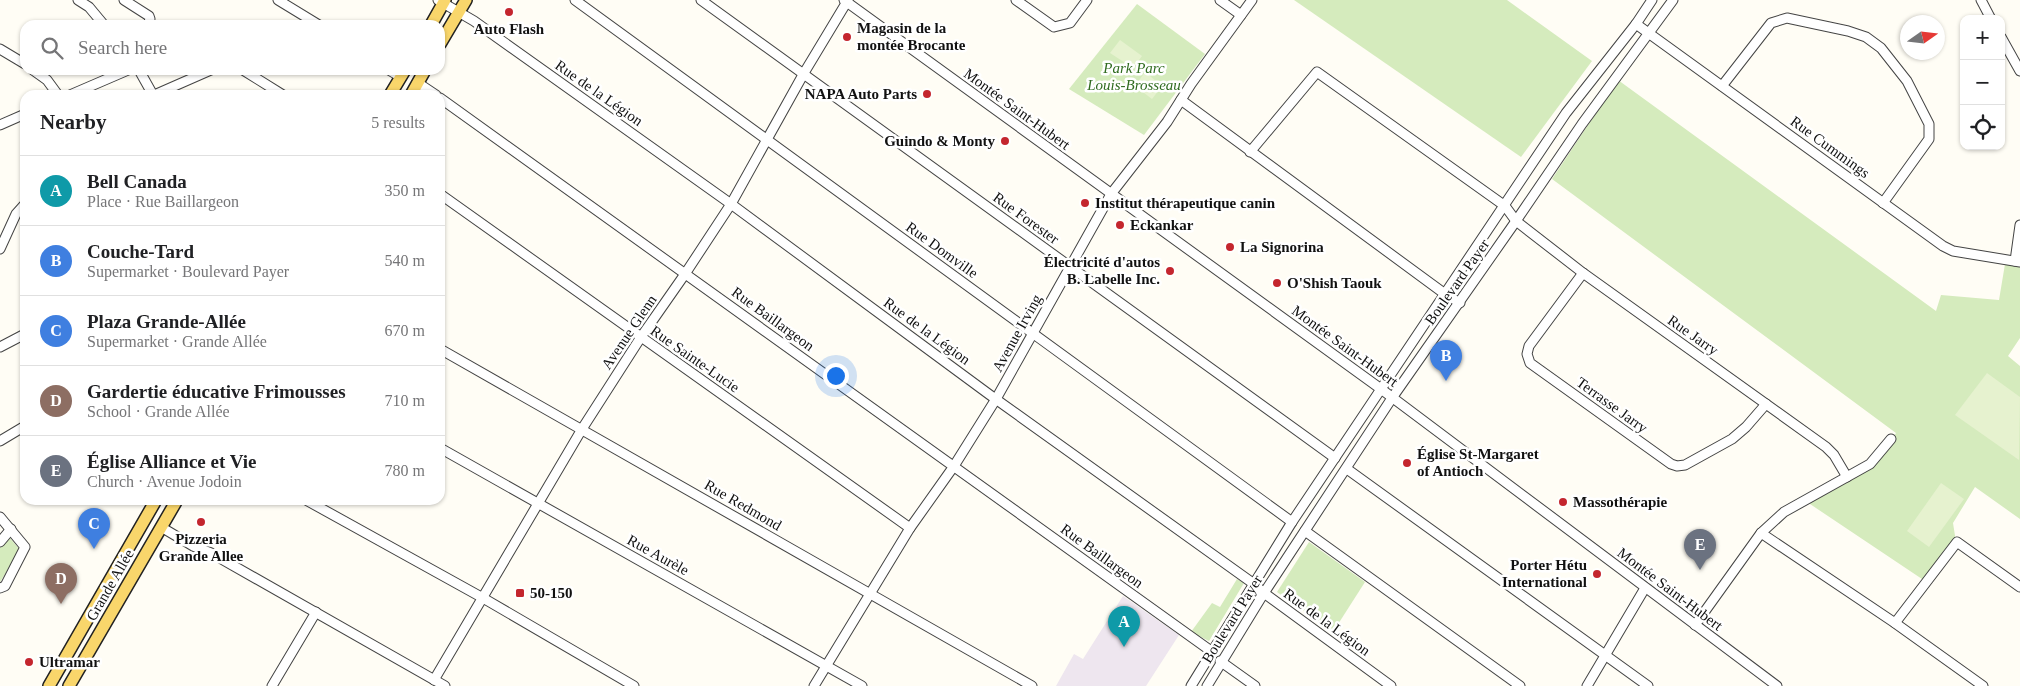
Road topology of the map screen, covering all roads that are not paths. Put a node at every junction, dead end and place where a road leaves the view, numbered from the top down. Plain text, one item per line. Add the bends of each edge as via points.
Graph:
1 (78, 0) edge
2 (124, 0) edge
3 (278, 0) edge
4 (466, 0) edge
5 (576, 0) edge
6 (701, 0) edge
7 (1016, 0) edge
8 (1087, 0) edge
9 (1220, 0) edge
10 (1252, 0) edge
11 (1652, 0) edge
12 (1673, 0) edge
13 (1981, 0) edge
14 (442, 1) edge
15 (846, 1) edge
16 (92, 3) edge
17 (459, 12) junction
18 (1241, 15) junction
19 (1989, 15) edge
20 (101, 20) edge
21 (150, 20) edge
22 (311, 20) edge
23 (433, 20) edge
24 (1636, 24) junction
25 (1650, 33) junction
26 (445, 36) edge
27 (2005, 44) edge
28 (0, 49) edge
29 (20, 61) edge
30 (2020, 72) edge
31 (804, 73) junction
32 (40, 75) edge
33 (116, 75) edge
34 (142, 75) edge
35 (200, 75) edge
36 (251, 75) edge
37 (402, 75) edge
38 (422, 75) edge
39 (418, 83) junction
40 (1722, 86) junction
41 (54, 90) edge
42 (82, 90) edge
43 (151, 90) edge
44 (165, 90) edge
45 (275, 90) edge
46 (393, 90) edge
47 (414, 90) edge
48 (428, 90) edge
49 (1182, 100) junction
50 (445, 102) edge
51 (20, 116) edge
52 (0, 125) edge
53 (766, 140) junction
54 (1250, 152) junction
55 (1111, 194) junction
56 (445, 198) edge
57 (1884, 203) junction
58 (731, 204) junction
59 (1505, 206) junction
60 (20, 210) edge
61 (1516, 222) junction
62 (2020, 225) edge
63 (0, 249) edge
64 (2018, 262) edge
65 (1070, 267) junction
66 (1583, 273) junction
67 (685, 274) junction
68 (1446, 294) junction
69 (1460, 303) junction
70 (1033, 332) junction
71 (20, 337) edge
72 (641, 337) junction
73 (0, 347) edge
74 (445, 352) edge
75 (1381, 389) junction
76 (1392, 398) junction
77 (996, 399) junction
78 (1766, 404) junction
79 (20, 429) edge
80 (582, 429) junction
81 (1891, 439) dead end
82 (0, 441) edge
83 (445, 451) edge
84 (1335, 458) junction
85 (954, 466) junction
86 (1347, 469) junction
87 (1847, 477) junction
88 (538, 503) junction
89 (153, 505) edge
90 (174, 505) edge
91 (315, 505) edge
92 (0, 518) edge
93 (1292, 522) junction
94 (161, 527) junction
95 (910, 528) junction
96 (11, 529) junction
97 (1305, 531) junction
98 (1761, 533) junction
99 (0, 542) edge
100 (1254, 584) junction
101 (2020, 587) edge
102 (0, 588) edge
103 (1645, 588) junction
104 (1264, 593) junction
105 (871, 594) junction
106 (483, 598) junction
107 (316, 612) junction
108 (1895, 622) junction
109 (1695, 625) junction
110 (1211, 651) junction
111 (1605, 655) junction
112 (1220, 661) junction
113 (827, 666) junction
114 (434, 680) junction
115 (49, 686) edge
116 (69, 686) edge
117 (272, 686) edge
118 (445, 686) edge
119 (634, 686) edge
120 (814, 686) edge
121 (862, 686) edge
122 (1032, 686) edge
123 (1191, 686) edge
124 (1207, 686) edge
125 (1255, 686) edge
126 (1391, 686) edge
127 (1520, 686) edge
128 (1587, 686) edge
129 (1648, 686) edge
130 (1777, 686) edge
131 (1983, 686) edge

1 - 16 street
2 - 21 street via 149,16
3 - 22 street
4 - 17 main road
5 - 53 street, Rue Domville
6 - 31 street, Rue Forester
7 - 8 street via 1054,27 1070,23
9 - 18 street
10 - 18 street, Avenue Irving
11 - 24 street, Boulevard Payer
12 - 25 street, Boulevard Payer
13 - 19 street
14 - 17 street, Rue de la Légion
14 - 23 main road
15 - 31 street, Avenue Glenn
15 - 55 street, Montée Saint-Hubert
16 - 20 street
17 - 26 main road
17 - 58 street, Rue de la Légion
18 - 49 street, Avenue Irving
24 - 25 street, Rue Cummings
24 - 59 street, Boulevard Payer via 1566,114
25 - 40 street, Rue Cummings
25 - 61 street, Boulevard Payer via 1582,124
27 - 30 street
28 - 29 street
31 - 53 street, Avenue Glenn
31 - 65 street, Rue Forester
32 - 41 street
33 - 42 street
34 - 43 street
35 - 44 street
36 - 45 street
37 - 46 main road
38 - 39 main road
39 - 47 main road
39 - 48 street
40 - 57 street, Rue Cummings
40 - 57 street via 1771,23 1787,18 1848,31 1866,37 1882,48 1907,81 1929,124 1929,139
49 - 54 street
49 - 55 street, Avenue Irving
50 - 67 street, Rue Baillargeon
51 - 52 street
53 - 58 street, Avenue Glenn
53 - 70 street, Rue Domville
54 - 59 street via 1317,72
54 - 68 street
55 - 65 street, Avenue Irving
55 - 75 street, Montée Saint-Hubert
56 - 72 street, Rue Sainte-Lucie
57 - 64 street, Rue Cummings via 1953,251
58 - 67 street, Avenue Glenn
58 - 77 street, Rue de la Légion
59 - 61 street, Rue Jarry
59 - 68 street, Boulevard Payer
60 - 63 street
61 - 66 street, Rue Jarry
61 - 69 street, Boulevard Payer
62 - 64 street
65 - 70 street, Avenue Irving
65 - 84 street, Rue Forester
66 - 78 street, Rue Jarry
66 - 78 street, Terrasse Jarry via 1529,346 1530,363 1671,464 1684,465 1732,439
67 - 72 street, Avenue Glenn
67 - 85 street, Rue Baillargeon
68 - 69 street
68 - 75 street, Boulevard Payer
69 - 76 street, Boulevard Payer
70 - 77 street, Avenue Irving
70 - 93 street, Rue Domville
71 - 73 street
72 - 80 street, Avenue Glenn
72 - 95 street, Rue Sainte-Lucie
74 - 80 street, Rue Redmond
75 - 76 street, Montée Saint-Hubert
75 - 84 street, Boulevard Payer
76 - 86 street, Boulevard Payer
76 - 103 street, Montée Saint-Hubert
77 - 85 street, Avenue Irving
77 - 100 street, Rue de la Légion
78 - 87 street, Rue Jarry via 1826,447
79 - 82 street
80 - 88 street, Avenue Glenn
80 - 105 street, Rue Redmond
81 - 87 street via 1870,464
83 - 88 street, Rue Aurèle
84 - 93 street, Boulevard Payer
85 - 95 street, Avenue Irving
85 - 110 street, Rue Baillargeon
86 - 97 street, Boulevard Payer
86 - 111 street
87 - 98 street via 1784,512
88 - 106 street, Avenue Glenn
88 - 113 street, Rue Aurèle
89 - 115 main road, Grande Allée
90 - 94 main road, Grande Allée
91 - 106 street
92 - 96 street
93 - 100 street, Boulevard Payer
94 - 107 street
94 - 116 main road, Grande Allée
95 - 105 street, Avenue Irving
96 - 99 street
96 - 102 street via 24,543 25,550 5,586
97 - 104 street, Boulevard Payer
97 - 127 street
98 - 108 street
98 - 109 street
100 - 104 street, Rue de la Légion
100 - 110 street, Boulevard Payer
101 - 108 street via 1957,542
103 - 109 street, Montée Saint-Hubert
103 - 111 street
104 - 112 street, Boulevard Payer
104 - 126 street, Rue de la Légion
105 - 113 street, Avenue Irving
105 - 122 street, Rue Redmond
106 - 114 street, Avenue Glenn
106 - 119 street
107 - 114 street
107 - 117 street
108 - 131 street
109 - 130 street, Montée Saint-Hubert
110 - 123 street, Boulevard Payer
111 - 128 street
111 - 129 street
112 - 124 street, Boulevard Payer
112 - 125 street
113 - 120 street, Avenue Irving
113 - 121 street, Rue Aurèle
114 - 118 street

